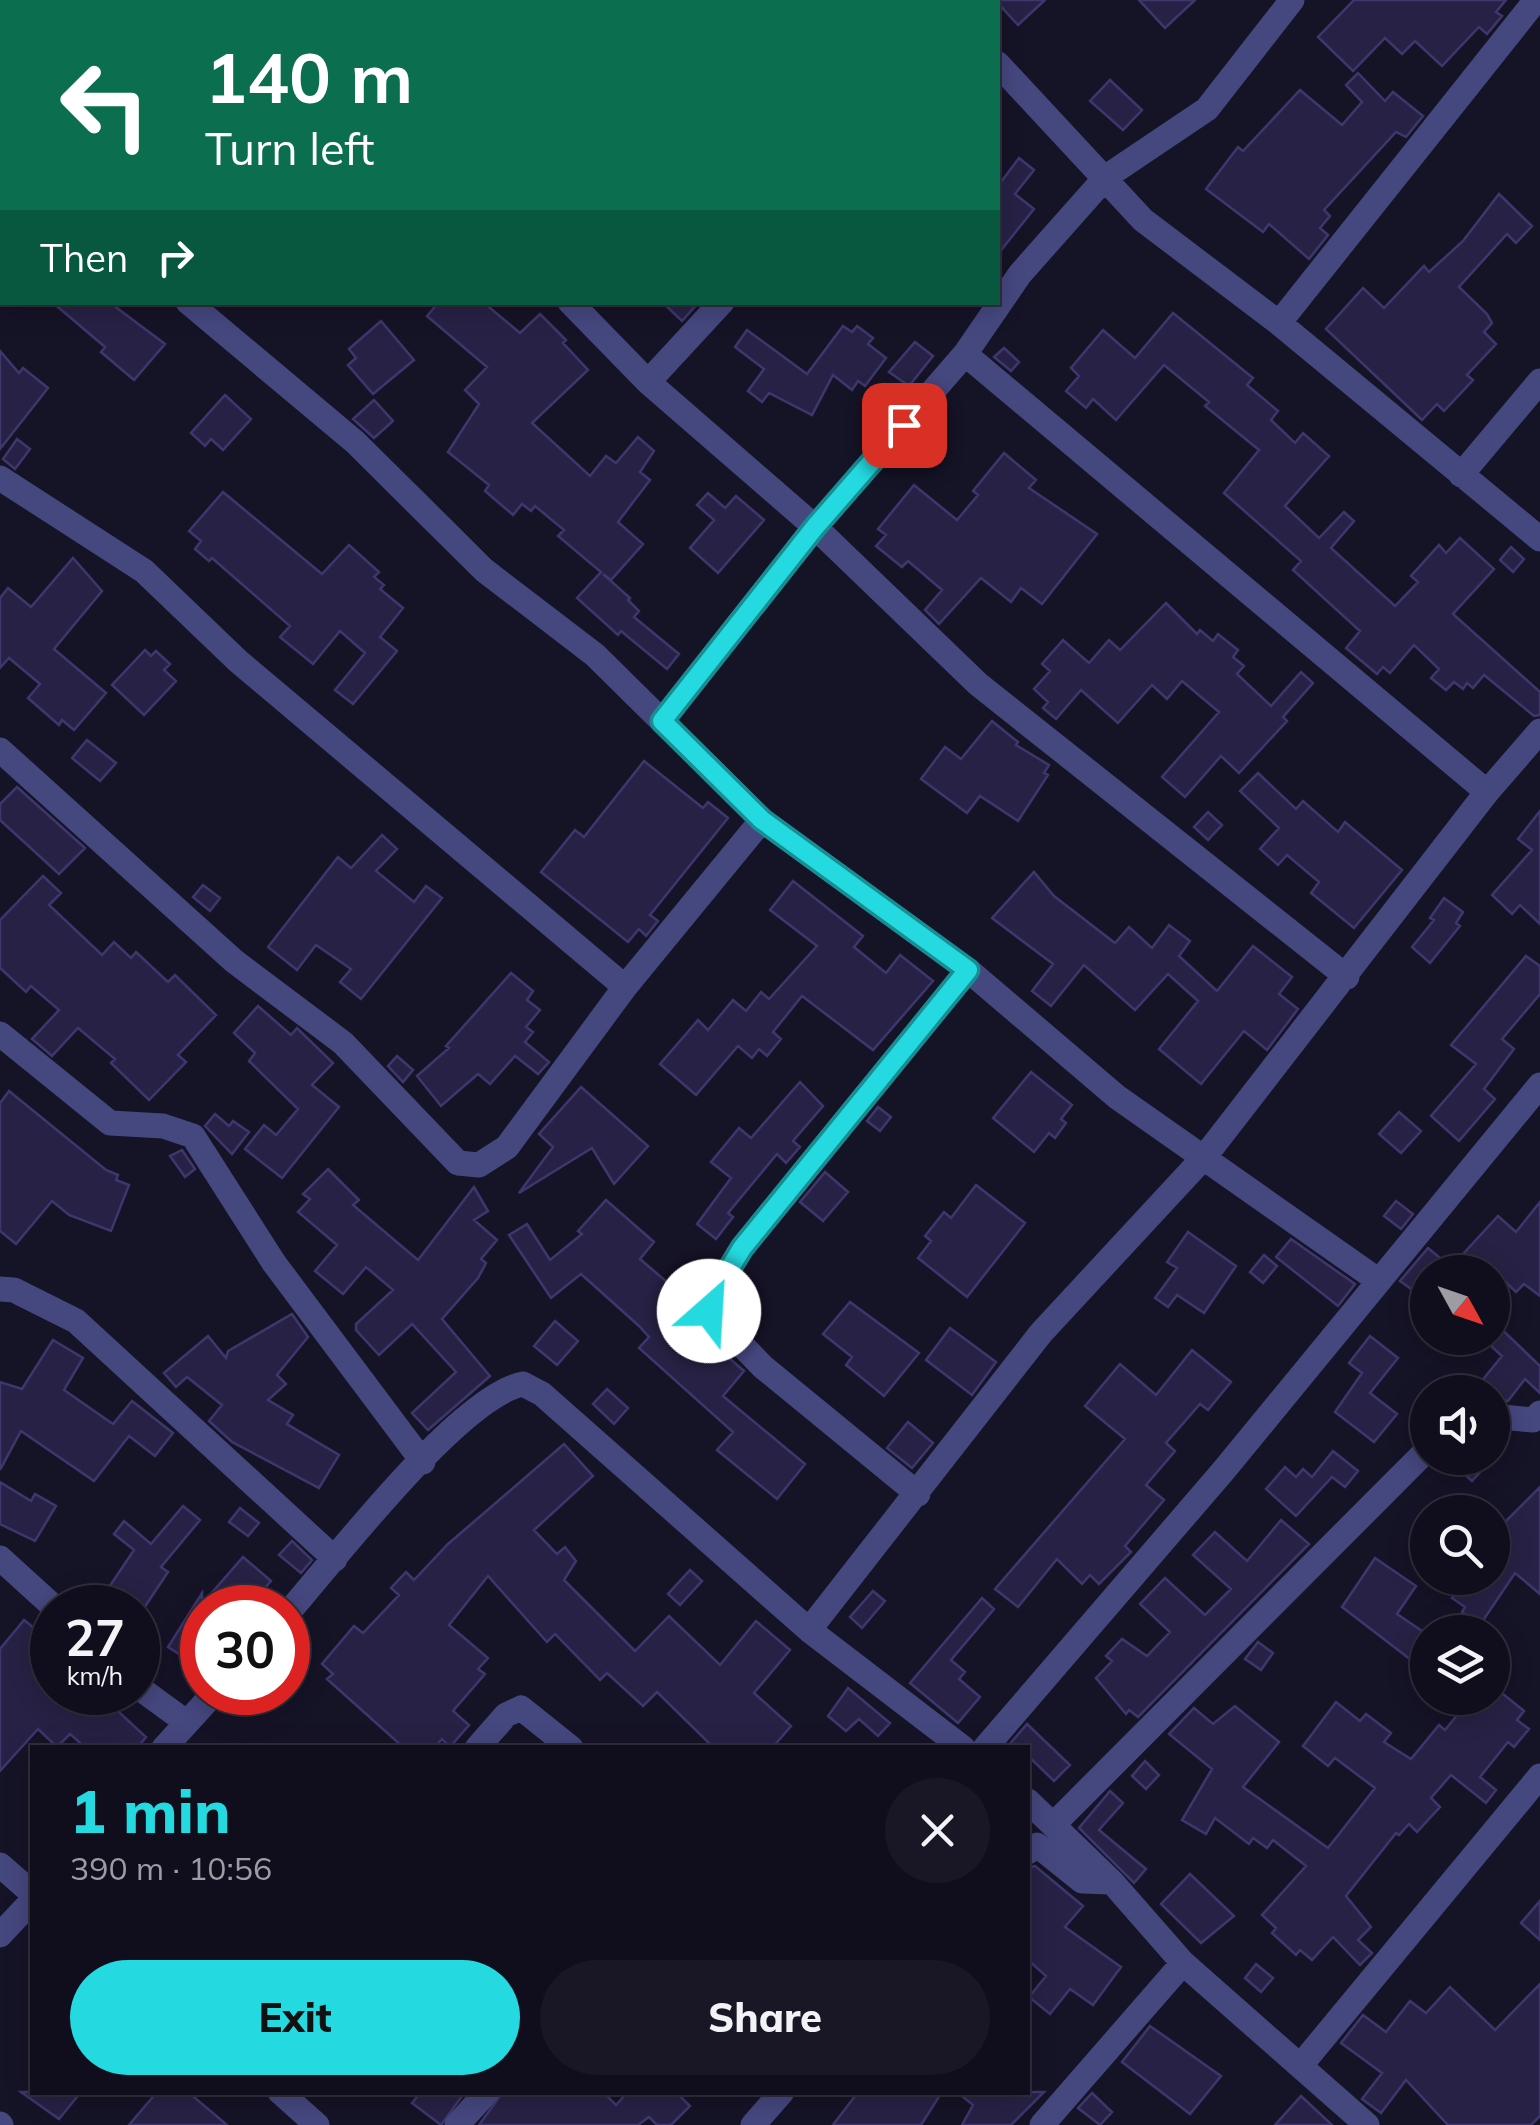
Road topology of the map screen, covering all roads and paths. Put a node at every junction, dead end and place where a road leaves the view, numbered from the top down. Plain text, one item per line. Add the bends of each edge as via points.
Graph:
1 (1292, 0) edge
2 (1536, 0) edge
3 (1000, 66) edge
4 (1106, 177) junction
5 (1000, 303) edge
6 (192, 305) edge
7 (573, 305) edge
8 (719, 305) edge
9 (999, 305) edge
10 (1279, 323) junction
11 (965, 354) junction
12 (1540, 380) edge
13 (648, 382) junction
14 (1461, 475) junction
15 (0, 478) edge
16 (815, 527) junction
17 (1540, 539) edge
18 (662, 721) junction
19 (1540, 731) edge
20 (0, 750) edge
21 (1487, 792) junction
22 (762, 820) junction
23 (968, 970) junction
24 (1346, 977) junction
25 (625, 988) junction
26 (0, 1034) edge
27 (1540, 1085) edge
28 (1206, 1156) junction
29 (1378, 1281) junction
30 (0, 1289) edge
31 (1540, 1413) edge
32 (1510, 1418) edge
33 (423, 1462) junction
34 (1410, 1467) edge
35 (918, 1494) junction
36 (0, 1558) edge
37 (334, 1559) junction
38 (30, 1585) edge
39 (310, 1587) edge
40 (809, 1630) junction
41 (160, 1703) edge
42 (193, 1715) edge
43 (186, 1722) junction
44 (167, 1745) edge
45 (481, 1745) edge
46 (567, 1745) edge
47 (959, 1745) edge
48 (988, 1745) edge
49 (1540, 1776) edge
50 (1030, 1804) edge
51 (1054, 1824) junction
52 (1030, 1850) edge
53 (0, 1865) edge
54 (1112, 1882) junction
55 (30, 1891) edge
56 (30, 1903) edge
57 (0, 1935) edge
58 (1184, 1963) junction
59 (1302, 2064) junction
60 (283, 2095) edge
61 (484, 2095) edge
62 (779, 2095) edge
63 (318, 2125) edge
64 (457, 2125) edge
65 (753, 2125) edge
66 (1042, 2125) edge
67 (1367, 2125) edge

1 - 4 street via 1206,109
2 - 10 street
3 - 4 street
4 - 5 street
4 - 10 street via 1143,220
6 - 18 street via 356,442 484,570 595,655
7 - 13 street
8 - 13 street
9 - 11 street
10 - 14 street
11 - 16 street
11 - 21 street
12 - 14 street
13 - 16 street
14 - 17 street
15 - 25 street via 144,571 238,661
16 - 18 street
16 - 24 street via 978,684
18 - 22 street
19 - 21 street
20 - 25 street via 234,961 343,1043 458,1163 479,1165 507,1147
21 - 24 street
22 - 23 street
22 - 25 street
23 - 28 street via 1117,1097
23 - 35 street via 742,1248 709,1311 763,1368
24 - 28 street
26 - 33 street via 110,1123 163,1126 193,1136 274,1264
27 - 29 street
28 - 29 street
28 - 35 street via 1041,1333
29 - 48 street
30 - 37 street via 76,1321
31 - 32 street via 1533,1420
33 - 37 street
33 - 40 street via 474,1410 504,1387 524,1384
34 - 51 street
35 - 40 street
36 - 38 street
37 - 39 street
40 - 47 street
41 - 43 street
42 - 43 street
43 - 44 street
45 - 46 street via 521,1708
49 - 59 street
50 - 51 street
51 - 54 street
52 - 54 street via 1037,1845 1082,1881
53 - 55 street
54 - 58 street
56 - 57 street
58 - 59 street
58 - 66 street
59 - 67 street
60 - 63 street
61 - 64 street
62 - 65 street

